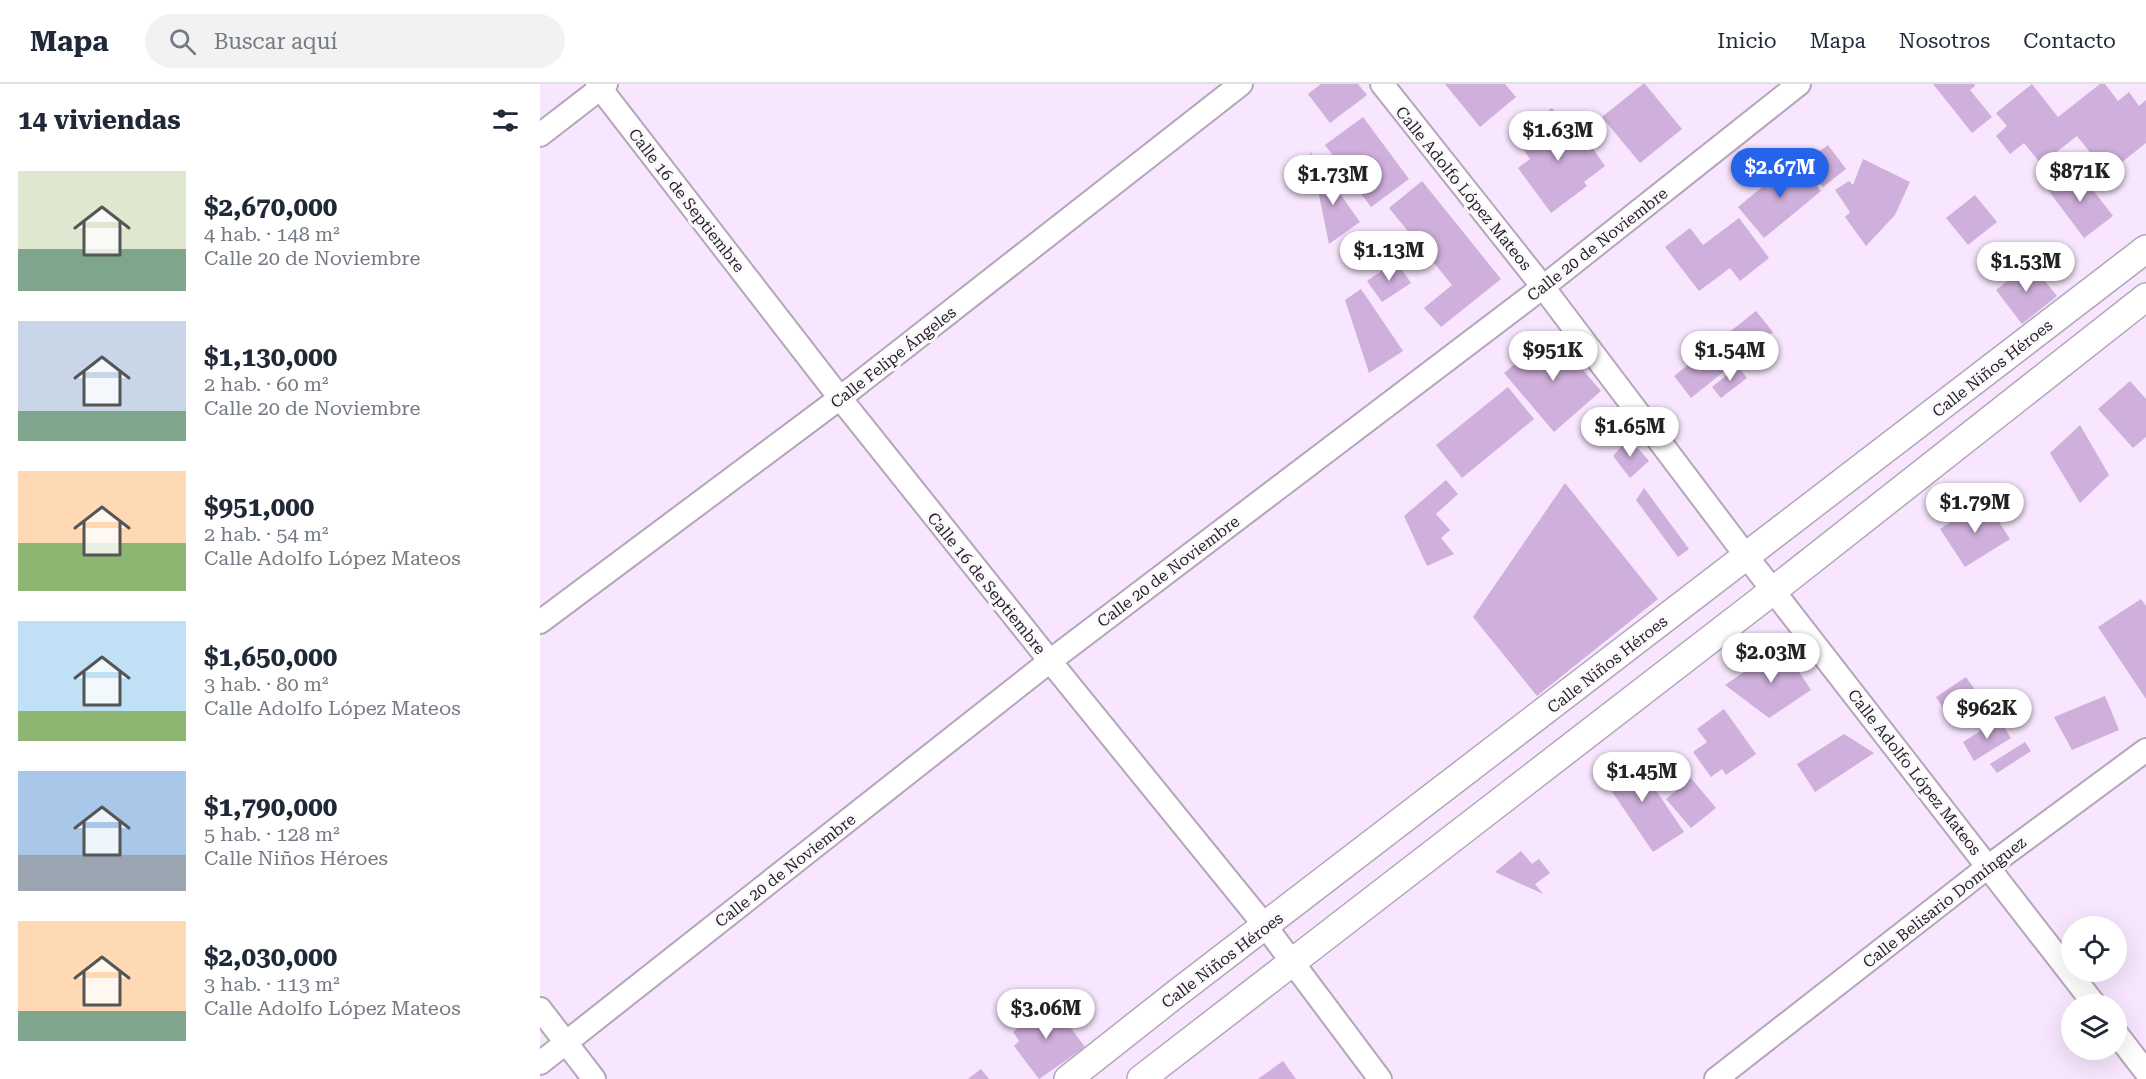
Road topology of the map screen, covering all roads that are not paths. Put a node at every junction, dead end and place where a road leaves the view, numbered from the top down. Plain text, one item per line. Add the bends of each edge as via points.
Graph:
1 (1240, 84) edge
2 (1382, 84) edge
3 (1799, 84) edge
4 (601, 85) edge
5 (540, 135) edge
6 (2146, 249) edge
7 (1543, 287) junction
8 (2146, 297) edge
9 (840, 398) junction
10 (1747, 557) junction
11 (1774, 590) junction
12 (540, 622) edge
13 (1050, 661) junction
14 (2146, 750) edge
15 (1989, 866) junction
16 (1266, 927) junction
17 (1291, 962) junction
18 (2087, 994) edge
19 (540, 1010) edge
20 (566, 1042) junction
21 (2127, 1047) edge
22 (540, 1063) edge
23 (2146, 1072) edge
24 (594, 1079) edge
25 (1068, 1079) edge
26 (1141, 1079) edge
27 (1380, 1079) edge
28 (1716, 1079) edge

1 - 9 street, Calle Felipe Ángeles
2 - 7 street, Calle Adolfo López Mateos
3 - 7 street, Calle 20 de Noviembre
4 - 5 street
4 - 9 street, Calle 16 de Septiembre
6 - 10 street, Calle Niños Héroes
7 - 10 street, Calle Adolfo López Mateos
7 - 13 street, Calle 20 de Noviembre
8 - 11 street
9 - 12 street, Calle Felipe Ángeles
9 - 13 street, Calle 16 de Septiembre
10 - 11 street, Calle Adolfo López Mateos
10 - 16 street, Calle Niños Héroes
11 - 15 street, Calle Adolfo López Mateos
11 - 17 street
13 - 16 street, Calle 16 de Septiembre
13 - 20 street, Calle 20 de Noviembre
14 - 15 street, Calle Belisario Domínguez
15 - 18 street, Calle Adolfo López Mateos
15 - 28 street, Calle Belisario Domínguez
16 - 17 street, Calle 16 de Septiembre
16 - 25 street, Calle Niños Héroes
17 - 26 street
17 - 27 street, Calle 16 de Septiembre
19 - 20 street
20 - 22 street, Calle 20 de Noviembre
20 - 24 street
21 - 23 street

